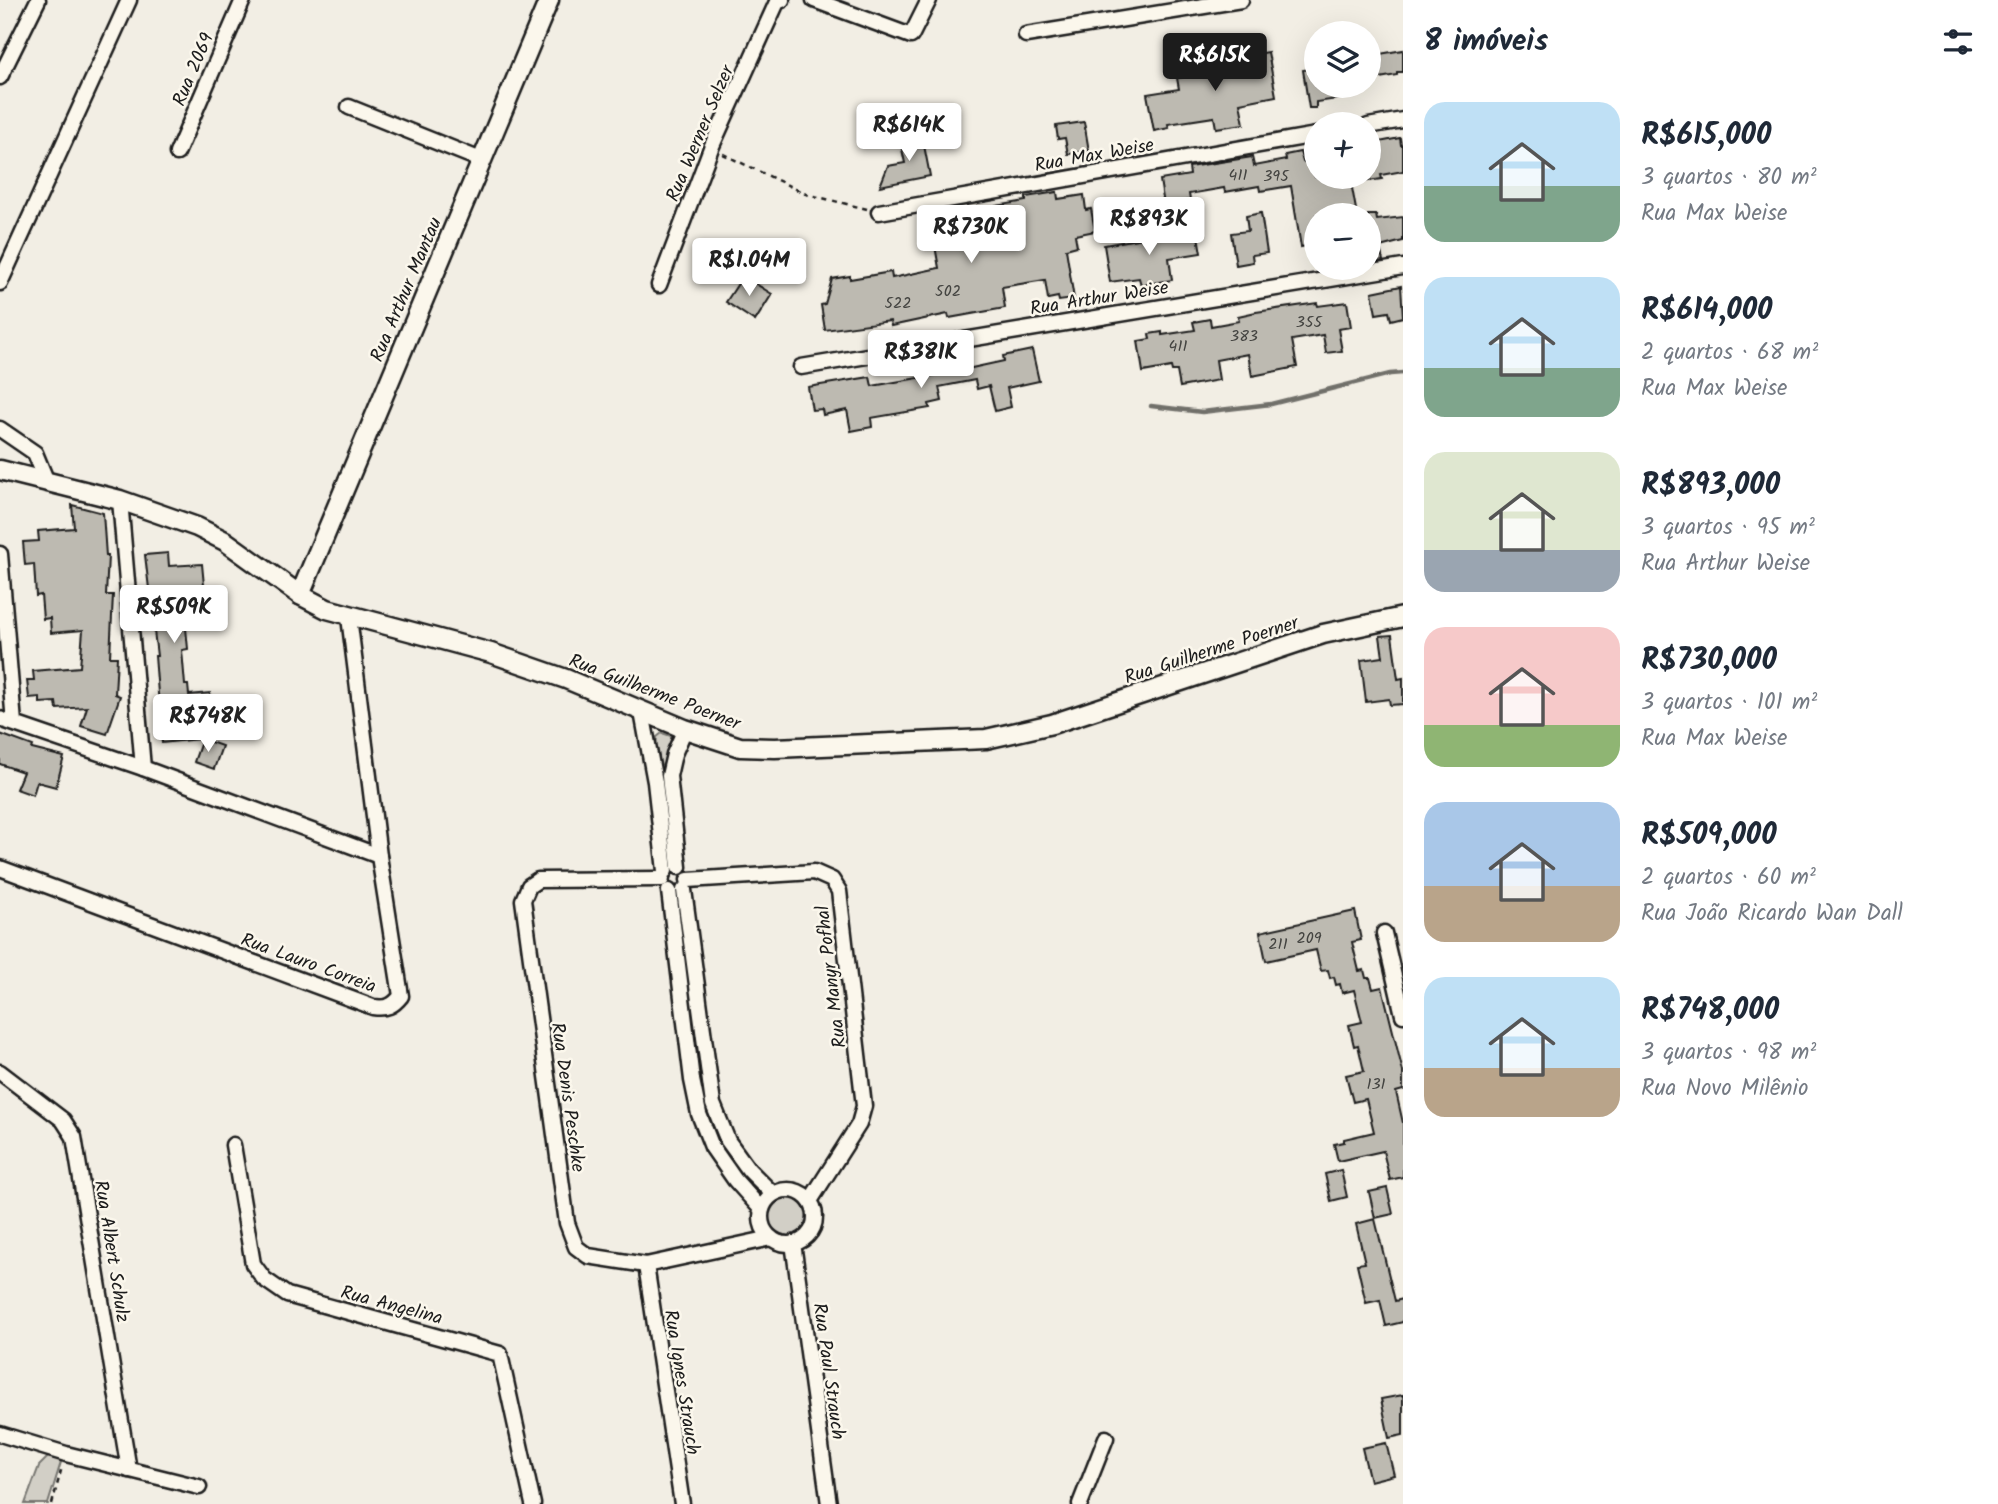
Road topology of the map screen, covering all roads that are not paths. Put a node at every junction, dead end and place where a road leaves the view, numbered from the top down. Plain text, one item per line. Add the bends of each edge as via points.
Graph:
1 (38, 0) edge
2 (129, 0) edge
3 (243, 0) edge
4 (549, 0) edge
5 (782, 0) edge
6 (814, 0) edge
7 (929, 0) edge
8 (1241, 0) edge
9 (1026, 35) dead end
10 (0, 77) edge
11 (349, 107) dead end
12 (1403, 120) edge
13 (1381, 124) edge
14 (1304, 137) edge
15 (177, 153) dead end
16 (481, 160) junction
17 (879, 212) road end
18 (1403, 267) edge
19 (0, 283) edge
20 (659, 285) dead end
21 (801, 367) dead end
22 (0, 429) edge
23 (0, 470) edge
24 (47, 482) junction
25 (120, 500) junction
26 (0, 554) edge
27 (300, 595) junction
28 (349, 617) junction
29 (1403, 617) edge
30 (642, 712) junction
31 (7, 721) edge
32 (685, 729) junction
33 (143, 768) junction
34 (379, 856) junction
35 (0, 868) edge
36 (675, 880) junction
37 (1384, 933) dead end
38 (1403, 1015) edge
39 (0, 1072) edge
40 (233, 1146) dead end
41 (773, 1194) junction
42 (810, 1201) junction
43 (761, 1209) junction
44 (771, 1238) junction
45 (793, 1243) junction
46 (646, 1265) junction
47 (0, 1434) edge
48 (1106, 1438) dead end
49 (129, 1470) junction
50 (199, 1487) dead end
51 (533, 1504) edge
52 (682, 1504) edge
53 (829, 1504) edge
54 (1080, 1504) edge

1 - 10 street
2 - 19 street
3 - 15 street, Rua 2069
4 - 16 street, Rua Arthur Mantau
5 - 20 street, Rua Werner Selzer via 777,2 710,148
6 - 7 street via 911,36
8 - 9 street
11 - 16 street
12 - 13 street
14 - 17 street, Rua Max Weise
16 - 27 street, Rua Arthur Mantau
18 - 21 street, Rua Arthur Weise
22 - 24 street via 35,453
23 - 24 street, Rua Guilherme Poerner
24 - 25 street, Rua Guilherme Poerner
25 - 27 street, Rua Guilherme Poerner via 216,537
25 - 33 street
26 - 31 street
27 - 28 street, Rua Guilherme Poerner
28 - 30 street, Rua Guilherme Poerner via 491,653
28 - 34 street, Rua Lauro Correia
29 - 32 street, Rua Guilherme Poerner via 1323,635 1052,724 986,739 740,747
30 - 32 street, Rua Guilherme Poerner
30 - 36 street
31 - 33 street
32 - 36 street via 669,776
33 - 34 street
34 - 35 street, Rua Lauro Correia via 401,996 385,1008
36 - 41 street via 713,1104 727,1142
36 - 42 street, Rua Manyr Pofhal via 814,872 832,880 839,891 864,1106 859,1124
36 - 43 street via 699,1114 712,1147
36 - 46 street, Rua Denis Peschke via 538,880 529,886 523,901 567,1223 576,1247 588,1256
37 - 38 street
39 - 49 street, Rua Albert Schulz via 64,1120 74,1137
40 - 51 street, Rua Angelina via 253,1264 264,1279 287,1295 500,1354
41 - 42 street via 793,1190
41 - 43 street
42 - 45 street via 815,1222 803,1239
43 - 44 street via 764,1229
44 - 45 street
44 - 46 street, Rua Denis Peschke
45 - 53 street, Rua Paul Strauch
46 - 52 street, Rua Ignes Strauch
47 - 49 street
48 - 54 street
49 - 50 street

